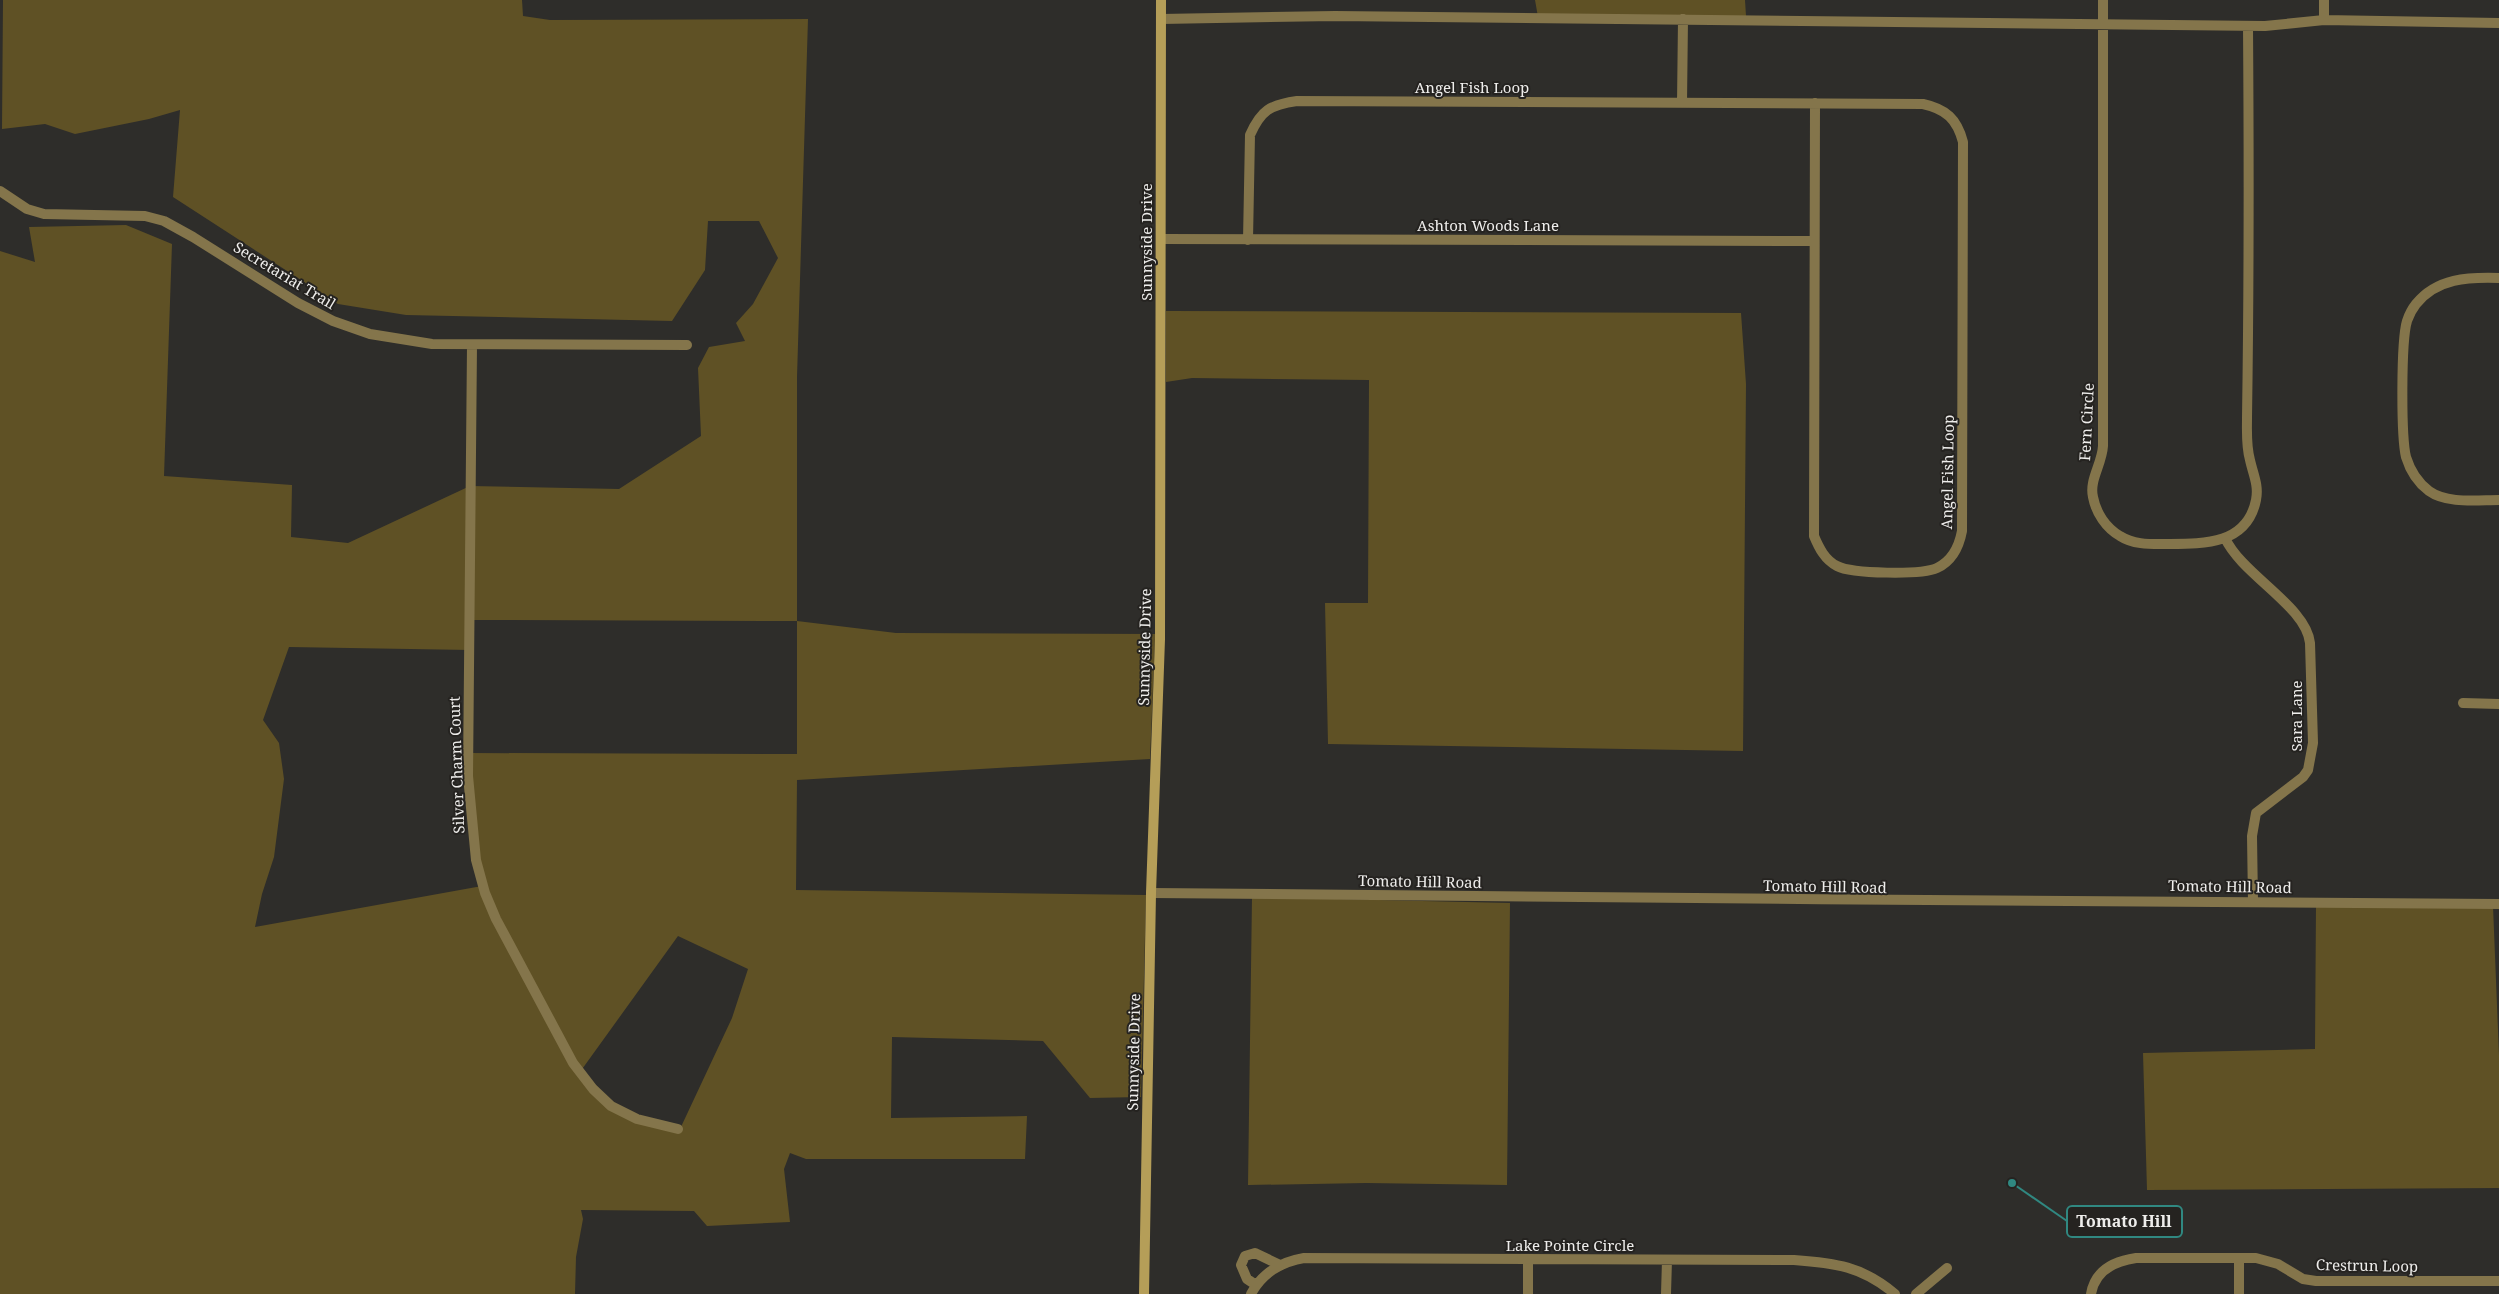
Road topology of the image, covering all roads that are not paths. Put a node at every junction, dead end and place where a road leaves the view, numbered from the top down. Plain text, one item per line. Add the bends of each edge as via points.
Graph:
1 (1161, 0) edge
2 (2103, 0) edge
3 (2324, 0) edge
4 (1161, 19) junction
5 (1683, 19) junction
6 (2324, 20) junction
7 (2499, 22) edge
8 (2103, 24) junction
9 (2248, 26) junction
10 (1682, 103) junction
11 (1815, 103) junction
12 (0, 191) edge
13 (1162, 239) junction
14 (1248, 240) junction
15 (1814, 241) junction
16 (2499, 278) edge
17 (472, 344) junction
18 (687, 345) dead end
19 (2499, 500) edge
20 (2225, 538) junction
21 (2463, 703) dead end
22 (2499, 704) edge
23 (1151, 893) junction
24 (2253, 902) junction
25 (2499, 904) edge
26 (678, 1129) dead end
27 (2239, 1258) junction
28 (1528, 1259) junction
29 (1667, 1260) junction
30 (1280, 1265) junction
31 (1947, 1268) dead end
32 (2499, 1281) edge
33 (1253, 1290) edge
34 (1144, 1294) edge
35 (1528, 1294) edge
36 (1666, 1294) edge
37 (1895, 1294) edge
38 (1916, 1294) edge
39 (2091, 1294) edge
40 (2239, 1294) edge

1 - 4 street, Sunnyside Drive
2 - 8 street, Fern Circle
3 - 6 street
4 - 5 street via 1317,16
4 - 13 street, Sunnyside Drive
5 - 8 street
5 - 10 street
6 - 7 street
6 - 9 street
8 - 9 street
8 - 20 street, Fern Circle via 2103,446 2092,495 2102,520 2111,530 2131,541 2142,544 2206,544
9 - 20 street, Fern Circle via 2247,442 2257,489 2249,517
10 - 11 street, Angel Fish Loop
10 - 14 street, Angel Fish Loop via 1280,103 1257,119 1250,135
11 - 15 street, Angel Fish Loop
11 - 15 street, Angel Fish Loop via 1923,104 1937,107 1950,114 1959,127 1963,142 1962,531 1952,556 1937,568 1923,571 1852,571 1836,566 1827,558 1814,536
12 - 17 street, Secretariat Trail via 27,209 44,214 145,216 164,221 333,321 398,340
13 - 14 street, Ashton Woods Lane
13 - 23 street, Sunnyside Drive via 1160,639
14 - 15 street, Ashton Woods Lane
16 - 19 street via 2445,282 2426,294 2409,315 2404,348 2402,429 2409,465 2421,484 2431,492 2451,499
17 - 18 street, Secretariat Trail
17 - 26 street, Silver Charm Court via 468,776 476,860 496,919 573,1063 611,1106 637,1119
20 - 24 street, Sara Lane via 2241,562 2306,626 2310,643 2311,759 2303,777 2256,814 2252,836
21 - 22 street
23 - 24 street, Tomato Hill Road via 1916,902
23 - 34 street, Sunnyside Drive
24 - 25 street, Tomato Hill Road
27 - 32 street, Crestrun Loop via 2266,1260 2303,1279 2316,1281
27 - 39 street, Crestrun Loop via 2121,1260 2108,1266 2097,1278
27 - 40 street
28 - 29 street, Lake Pointe Circle
28 - 30 street, Lake Pointe Circle via 1304,1258
28 - 35 street
29 - 36 street
29 - 37 street, Lake Pointe Circle via 1834,1263 1859,1270
30 - 33 street, Lake Pointe Circle
30 - 33 street via 1255,1253 1245,1256 1241,1266
31 - 38 street

